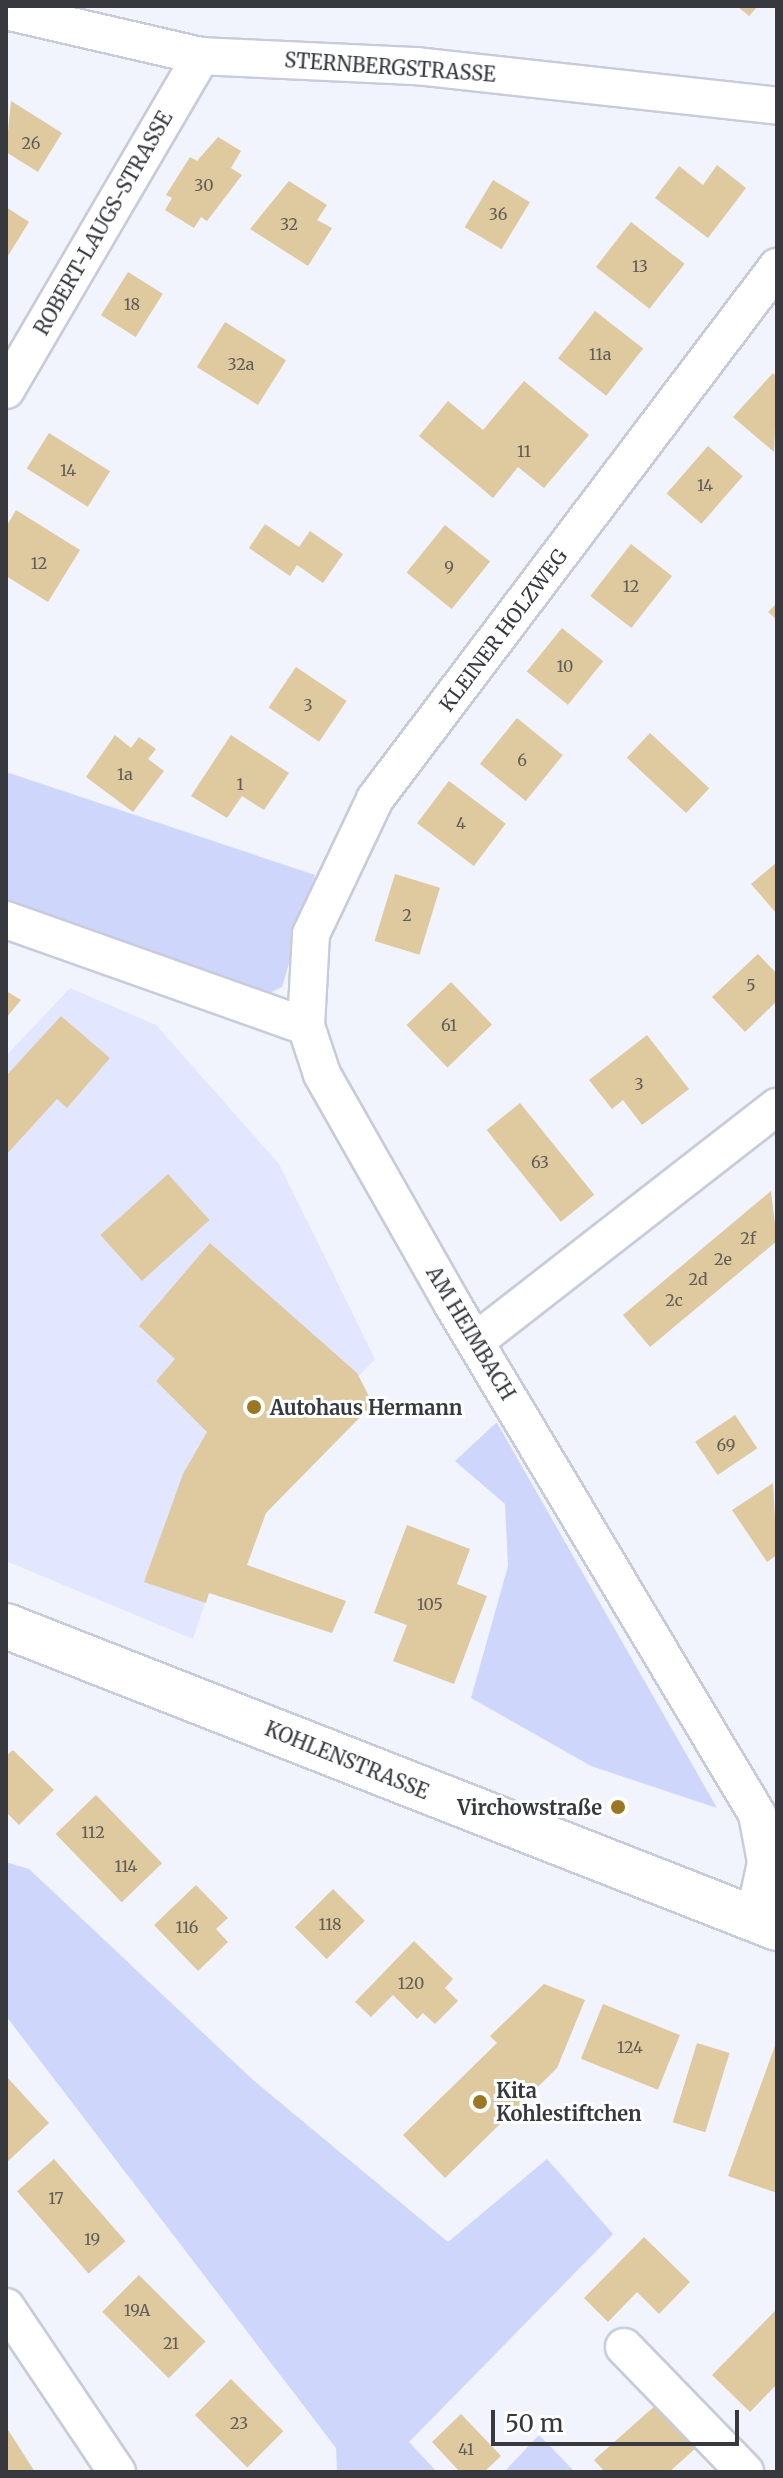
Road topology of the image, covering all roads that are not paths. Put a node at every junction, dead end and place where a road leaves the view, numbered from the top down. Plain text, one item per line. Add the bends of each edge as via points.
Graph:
1 (6, 11) edge
2 (201, 56) junction
3 (777, 106) edge
4 (777, 267) edge
5 (6, 390) edge
6 (6, 920) edge
7 (306, 1026) junction
8 (777, 1107) edge
9 (476, 1341) junction
10 (6, 1626) edge
11 (767, 1804) edge
12 (765, 1924) edge
13 (6, 2307) edge
14 (624, 2347) dead end
15 (117, 2472) edge
16 (745, 2472) edge

1 - 2 street, STERNBERGSTRASSE
2 - 3 street, STERNBERGSTRASSE via 417,66
2 - 5 street, ROBERT-LAUGS-STRASSE
4 - 7 street, KLEINER HOLZWEG via 375,799 311,934
6 - 7 street
7 - 9 street, AM HEIMBACH via 322,1074
8 - 9 street
9 - 11 street, AM HEIMBACH
10 - 12 main road, KOHLENSTRASSE
11 - 12 street, AM HEIMBACH
13 - 15 street
14 - 16 street

